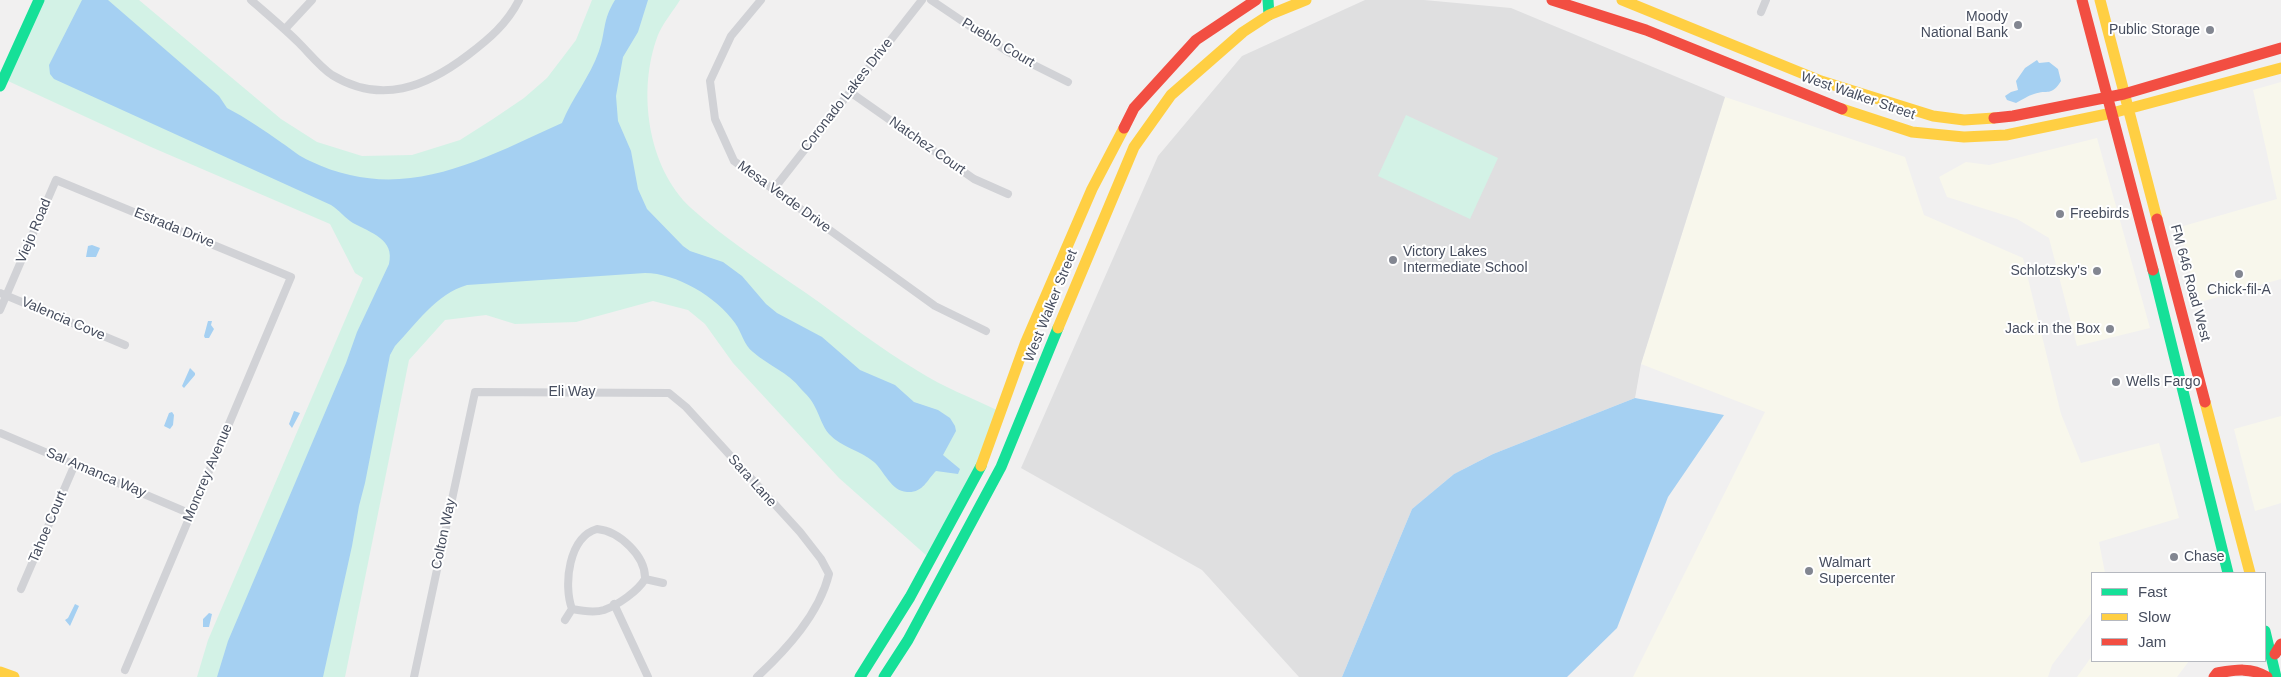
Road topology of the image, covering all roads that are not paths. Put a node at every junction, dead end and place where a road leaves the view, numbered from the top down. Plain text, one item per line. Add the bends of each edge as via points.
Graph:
1 (38, 0) edge
2 (251, 0) edge
3 (312, 0) edge
4 (519, 0) edge
5 (761, 0) edge
6 (922, 0) edge
7 (931, 0) edge
8 (1268, 0) edge
9 (1306, 0) edge
10 (1552, 0) edge
11 (1622, 0) edge
12 (1766, 0) edge
13 (2082, 0) edge
14 (2100, 0) edge
15 (1252, 1) edge
16 (1761, 12) dead end
17 (1269, 15) junction
18 (285, 29) junction
19 (2281, 48) edge
20 (2281, 68) edge
21 (1068, 82) dead end
22 (0, 86) edge
23 (850, 92) junction
24 (2124, 94) junction
25 (2107, 98) junction
26 (2128, 109) junction
27 (2112, 113) junction
28 (56, 180) joint
29 (773, 190) junction
30 (1008, 194) dead end
31 (291, 277) joint
32 (3, 294) edge
33 (0, 310) edge
34 (986, 331) dead end
35 (125, 345) dead end
36 (475, 392) joint
37 (669, 393) joint
38 (0, 433) edge
39 (75, 464) junction
40 (191, 514) junction
41 (2228, 572) edge
42 (2250, 572) edge
43 (644, 579) junction
44 (663, 583) dead end
45 (20, 589) dead end
46 (614, 604) junction
47 (572, 609) junction
48 (565, 620) dead end
49 (2266, 633) edge
50 (2274, 653) edge
51 (125, 670) dead end
52 (2249, 671) edge
53 (0, 672) edge
54 (14, 677) edge
55 (414, 677) edge
56 (648, 677) edge
57 (758, 677) edge
58 (860, 677) edge
59 (884, 677) edge
60 (2214, 677) edge
61 (2267, 677) edge
62 (2276, 677) edge

1 - 22 street
2 - 18 street
3 - 18 street
4 - 18 street via 496,34 454,66 411,88 393,91 371,90 331,74
5 - 29 street, Mesa Verde Drive via 731,36 710,81 715,119 734,161
6 - 23 street, Coronado Lakes Drive
7 - 21 street, Pueblo Court via 1008,52
8 - 17 street
9 - 17 street, West Walker Street
10 - 27 street, West Walker Street via 1646,30 1842,109 1912,132 1964,137 2006,135
11 - 25 street, West Walker Street via 1821,80 1933,116 1964,120 2013,116
12 - 16 street
13 - 25 street
14 - 24 street, FM 646 Road West
15 - 17 street
15 - 58 street, West Walker Street via 1196,40 1134,108 1092,189 1025,344 984,461 910,597
17 - 59 street, West Walker Street via 1243,32 1171,96 1134,148 1001,467 908,640
19 - 24 street, West Walker Street
20 - 26 street, West Walker Street
23 - 29 street, Coronado Lakes Drive
23 - 30 street, Natchez Court via 974,179
24 - 25 street, West Walker Street
24 - 26 street, FM 646 Road West
25 - 27 street
26 - 27 street, West Walker Street
26 - 42 street, FM 646 Road West
27 - 41 street
28 - 31 street, Estrada Drive
28 - 32 street, Viejo Road
29 - 34 street, Mesa Verde Drive via 935,306
31 - 40 street, Moncrey Avenue
32 - 33 street, Viejo Road
32 - 35 street, Valencia Cove
36 - 37 street, Eli Way
36 - 55 street, Colton Way
37 - 57 street, Sara Lane via 686,407 800,532 829,574 825,589 800,629
38 - 39 street, Sal Amanca Way
39 - 40 street, Sal Amanca Way
39 - 45 street, Tahoe Court
40 - 51 street, Moncrey Avenue
43 - 44 street
43 - 46 street via 635,590
43 - 47 street via 642,564 616,534 597,529 588,532 581,537 570,572 568,588
46 - 47 street via 603,610
46 - 56 street
47 - 48 street
49 - 50 street
50 - 62 street
52 - 60 street via 2217,673
52 - 61 street via 2258,670
53 - 54 street

